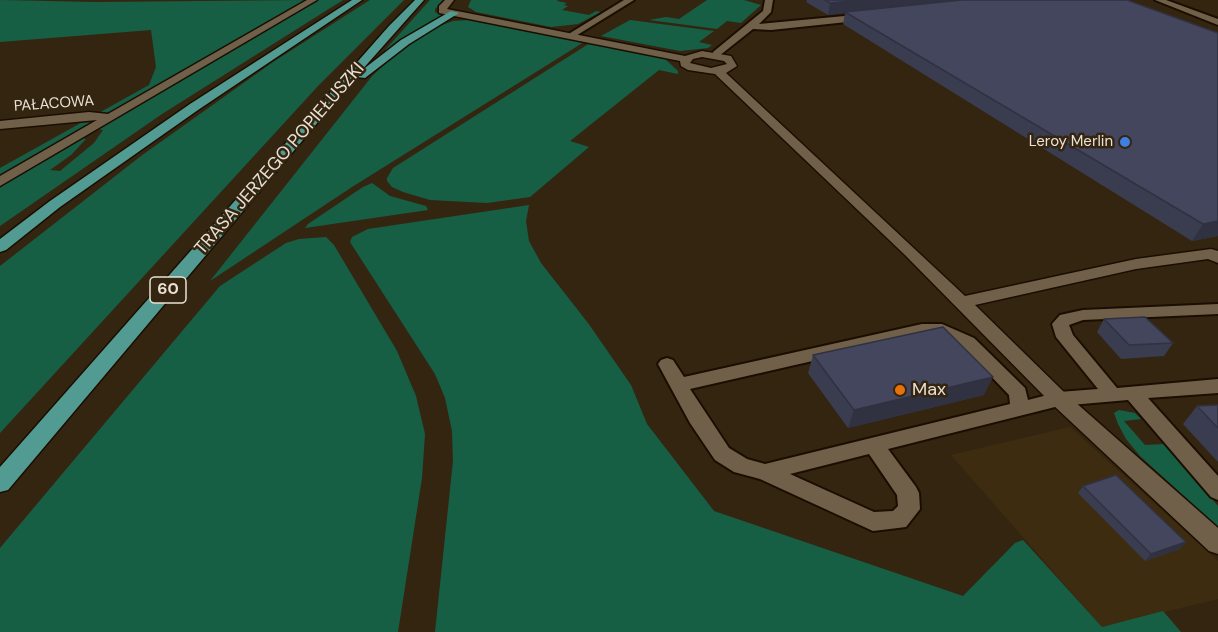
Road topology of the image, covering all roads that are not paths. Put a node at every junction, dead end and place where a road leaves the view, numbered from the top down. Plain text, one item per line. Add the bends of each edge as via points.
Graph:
1 (313, 0) edge
2 (358, 0) edge
3 (420, 0) edge
4 (450, 0) edge
5 (630, 0) edge
6 (769, 0) edge
7 (1159, 0) edge
8 (457, 10) junction
9 (874, 16) edge
10 (1218, 22) edge
11 (751, 26) junction
12 (571, 35) junction
13 (686, 59) junction
14 (717, 63) junction
15 (335, 96) junction
16 (111, 118) junction
17 (0, 125) edge
18 (0, 182) edge
19 (0, 247) edge
20 (1216, 255) edge
21 (962, 302) junction
22 (1218, 309) edge
23 (667, 364) dead end
24 (679, 385) junction
25 (1218, 386) edge
26 (1122, 393) junction
27 (1059, 399) junction
28 (1020, 409) junction
29 (874, 445) junction
30 (765, 472) junction
31 (0, 483) edge
32 (1218, 491) edge
33 (1218, 543) edge

1 - 16 street
2 - 19 main road via 194,107
3 - 15 main road, TRASA JERZEGO POPIEŁUSZKI / 60
4 - 8 street via 441,9
5 - 12 lane
6 - 11 lane via 767,12
7 - 10 lane
8 - 12 street
8 - 15 main road via 405,42
9 - 11 lane
11 - 14 lane
12 - 13 street
13 - 14 street via 702,54
13 - 14 street via 692,68
14 - 21 street
15 - 31 main road, TRASA JERZEGO POPIEŁUSZKI / 60
16 - 17 street, PAŁACOWA via 88,116
16 - 18 street
20 - 21 street via 1136,264
21 - 27 street
22 - 26 lane via 1083,315 1060,324 1065,336
23 - 24 lane
24 - 28 lane via 922,330 942,330 968,342 1018,393
24 - 30 lane via 722,454 741,466
25 - 26 lane
26 - 27 lane
26 - 32 lane
27 - 28 lane
27 - 33 street
28 - 29 lane
29 - 30 lane
29 - 30 lane via 908,493 909,509 898,520 873,522

